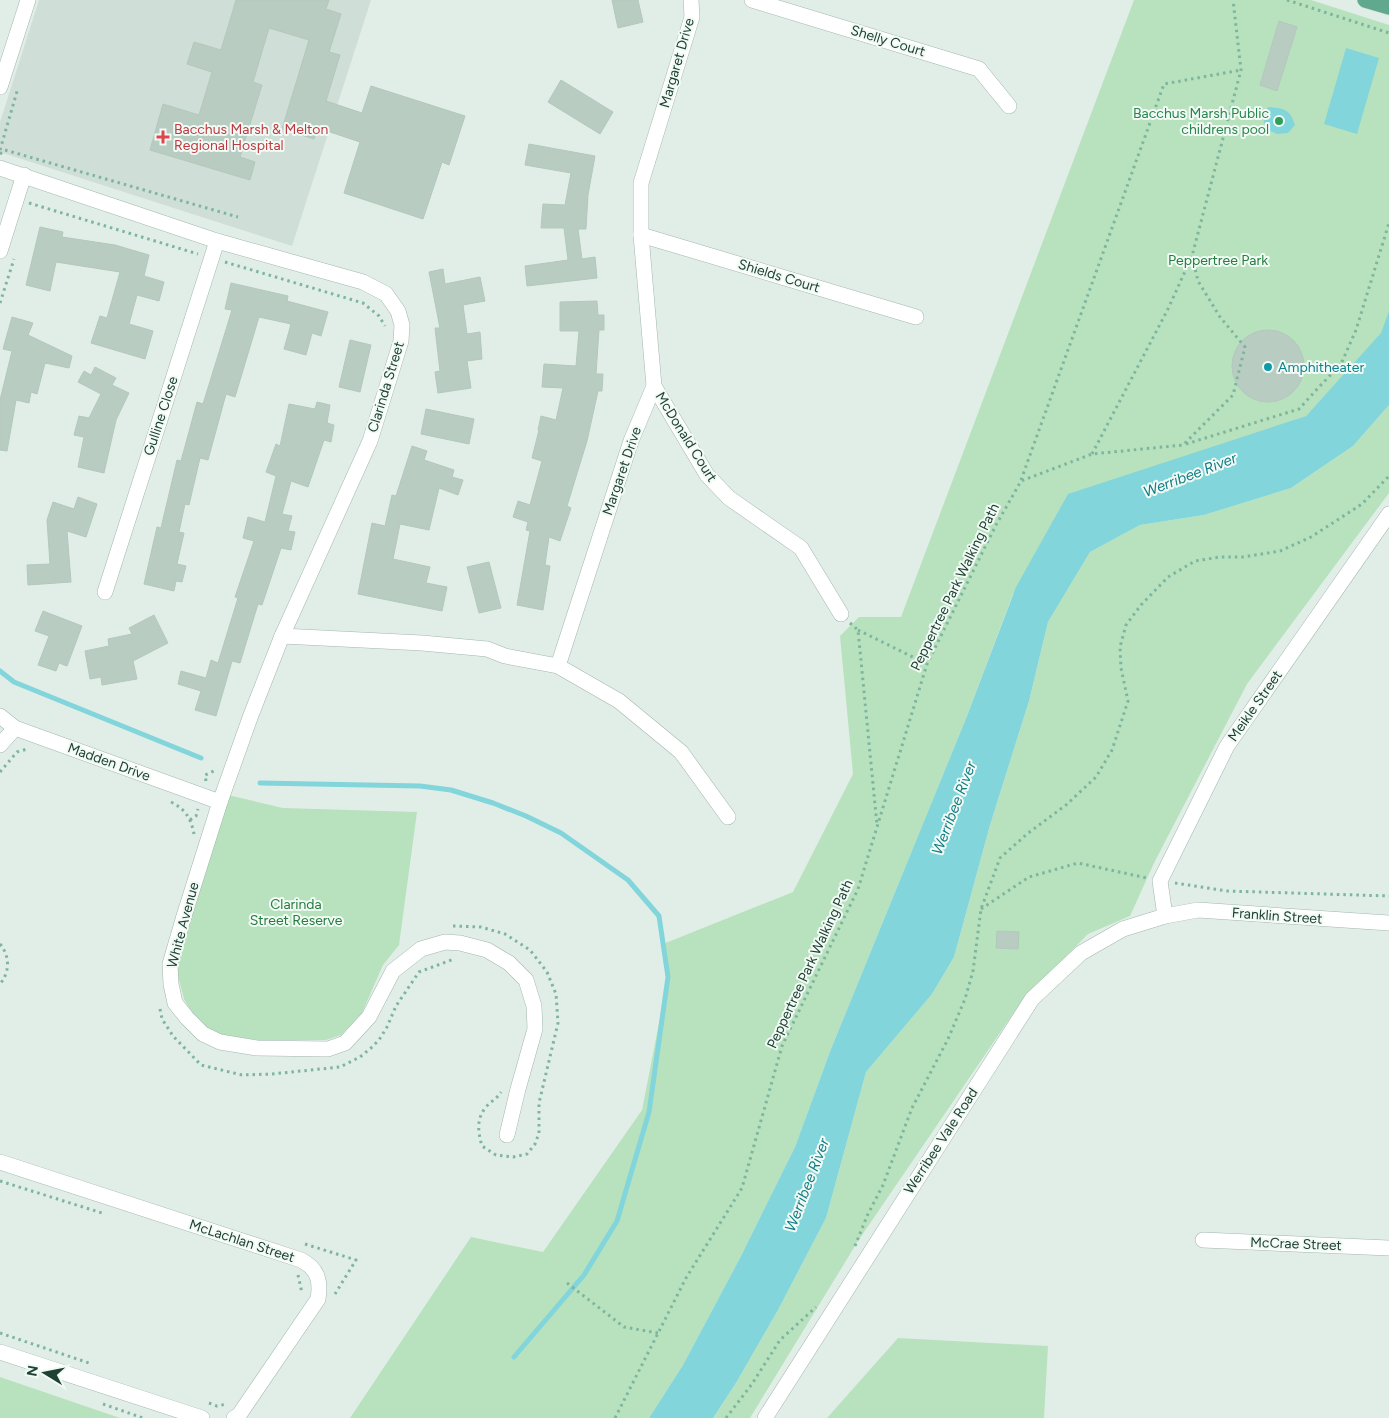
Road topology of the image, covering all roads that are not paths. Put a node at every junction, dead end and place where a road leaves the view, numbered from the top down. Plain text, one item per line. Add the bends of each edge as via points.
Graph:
1 (28, 0) edge
2 (691, 0) edge
3 (752, 0) edge
4 (1365, 0) edge
5 (1389, 7) edge
6 (0, 86) edge
7 (1009, 106) dead end
8 (0, 168) edge
9 (24, 175) junction
10 (641, 235) junction
11 (217, 241) junction
12 (0, 251) edge
13 (916, 317) dead end
14 (654, 386) junction
15 (1389, 514) edge
16 (105, 592) dead end
17 (841, 614) road end
18 (282, 636) junction
19 (558, 666) junction
20 (0, 716) edge
21 (15, 728) junction
22 (0, 746) edge
23 (220, 802) junction
24 (728, 818) dead end
25 (1164, 916) junction
26 (1389, 924) edge
27 (507, 1135) dead end
28 (0, 1162) edge
29 (1202, 1240) dead end
30 (1389, 1248) edge
31 (0, 1352) edge
32 (202, 1418) edge
33 (234, 1418) edge
34 (765, 1418) edge

1 - 6 street
2 - 10 street, Margaret Drive via 692,17 641,183
3 - 7 street, Shelly Court via 979,69
4 - 5 main road
8 - 9 street, Clarinda Street
9 - 11 street, Clarinda Street
9 - 12 street
10 - 13 street, Shields Court
10 - 14 street, Margaret Drive
11 - 16 street, Gulline Close
11 - 18 street, Clarinda Street via 363,282 386,294 398,311 402,325 401,341 370,441
14 - 17 street, McDonald Court via 707,475 729,498 802,548
14 - 19 street, Margaret Drive via 631,441
15 - 25 street, Meikle Street via 1227,746 1160,881
18 - 19 street via 487,649 505,656
18 - 23 street, Clarinda Street
19 - 24 street via 619,701 681,752
20 - 21 street, Madden Drive
21 - 22 street
21 - 23 street, Madden Drive
23 - 27 street, White Avenue via 170,964 175,1003 187,1018 203,1034 220,1042 257,1048 328,1049 345,1043 369,1017 393,971 421,948 445,942 487,950 509,963 526,980 534,1006 536,1029
25 - 26 street, Franklin Street via 1198,910
25 - 34 street, Werribee Vale Road via 1123,929 1081,953 1032,999
28 - 33 street, McLachlan Street via 310,1265 320,1286 318,1299
29 - 30 street, McCrae Street
31 - 32 street

